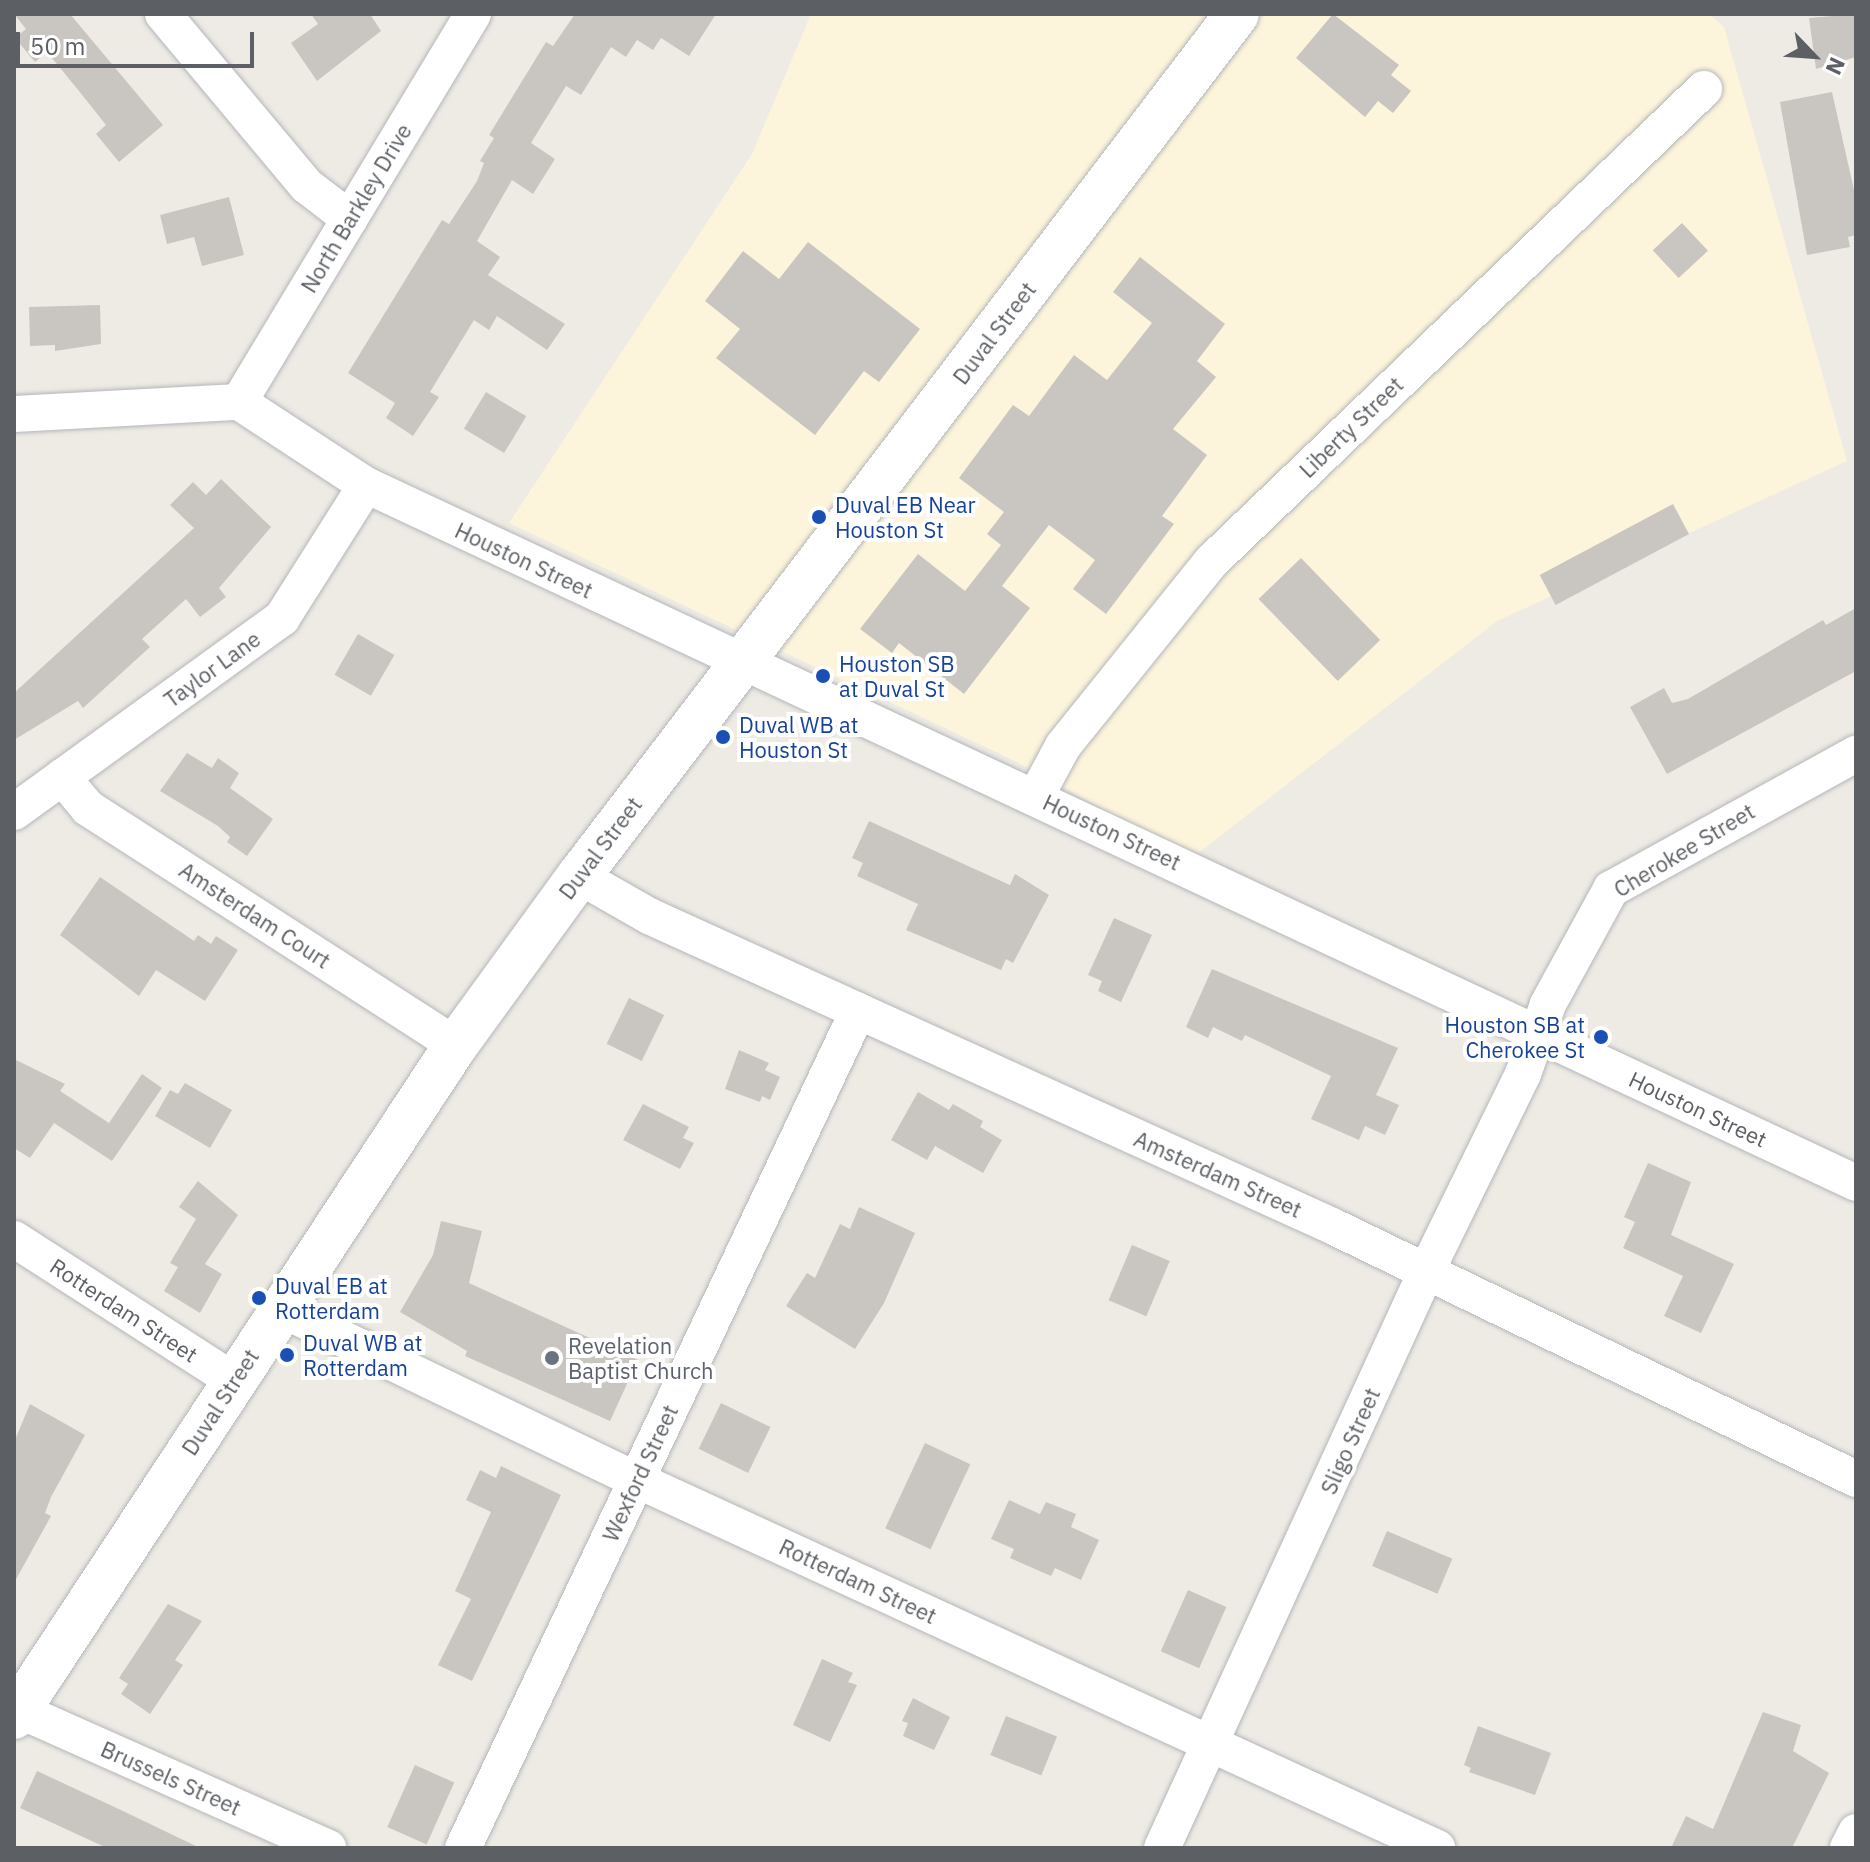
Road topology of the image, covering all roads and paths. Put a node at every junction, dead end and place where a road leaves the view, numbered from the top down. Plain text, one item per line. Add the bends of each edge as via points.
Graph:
1 (163, 14) edge
2 (473, 14) edge
3 (1237, 14) edge
4 (1704, 89) dead end
5 (350, 219) junction
6 (239, 402) junction
7 (14, 414) edge
8 (366, 485) junction
9 (741, 663) junction
10 (1856, 754) edge
11 (62, 777) junction
12 (1036, 796) junction
13 (14, 812) edge
14 (579, 876) junction
15 (858, 1011) junction
16 (1536, 1033) junction
17 (456, 1045) junction
18 (1856, 1183) edge
19 (14, 1239) edge
20 (1426, 1272) junction
21 (281, 1309) junction
22 (234, 1381) junction
23 (1856, 1479) edge
24 (637, 1480) junction
25 (16, 1712) edge
26 (1211, 1743) junction
27 (1856, 1832) edge
28 (328, 1848) edge
29 (463, 1848) edge
30 (1162, 1848) edge
31 (1437, 1848) edge
32 (1848, 1848) edge

1 - 5 street via 307,186
2 - 5 street, North Barkley Drive
3 - 9 street, Duval Street
4 - 12 street, Liberty Street via 1212,561 1063,746
5 - 6 street, North Barkley Drive
6 - 7 street
6 - 8 street, Houston Street
8 - 9 street, Houston Street
8 - 11 street, Taylor Lane via 282,618
9 - 12 street, Houston Street
9 - 14 street, Duval Street
10 - 16 street, Cherokee Street via 1611,889 1574,950
11 - 13 street, Taylor Lane
11 - 17 street, Amsterdam Court via 88,808
12 - 16 street, Houston Street
14 - 15 street, Amsterdam Street via 649,916
14 - 17 street, Duval Street
15 - 20 street, Amsterdam Street
15 - 24 street, Wexford Street
16 - 18 street, Houston Street
16 - 20 street, Sligo Street via 1523,1074
17 - 21 street, Duval Street
19 - 22 street, Rotterdam Street
20 - 23 street, Amsterdam Street
20 - 26 street, Sligo Street
21 - 22 street, Duval Street
21 - 24 street, Rotterdam Street
22 - 25 street, Duval Street
24 - 26 street, Rotterdam Street
24 - 29 street, Wexford Street
25 - 28 street, Brussels Street
26 - 30 street, Sligo Street
26 - 31 street, Rotterdam Street
27 - 32 street

